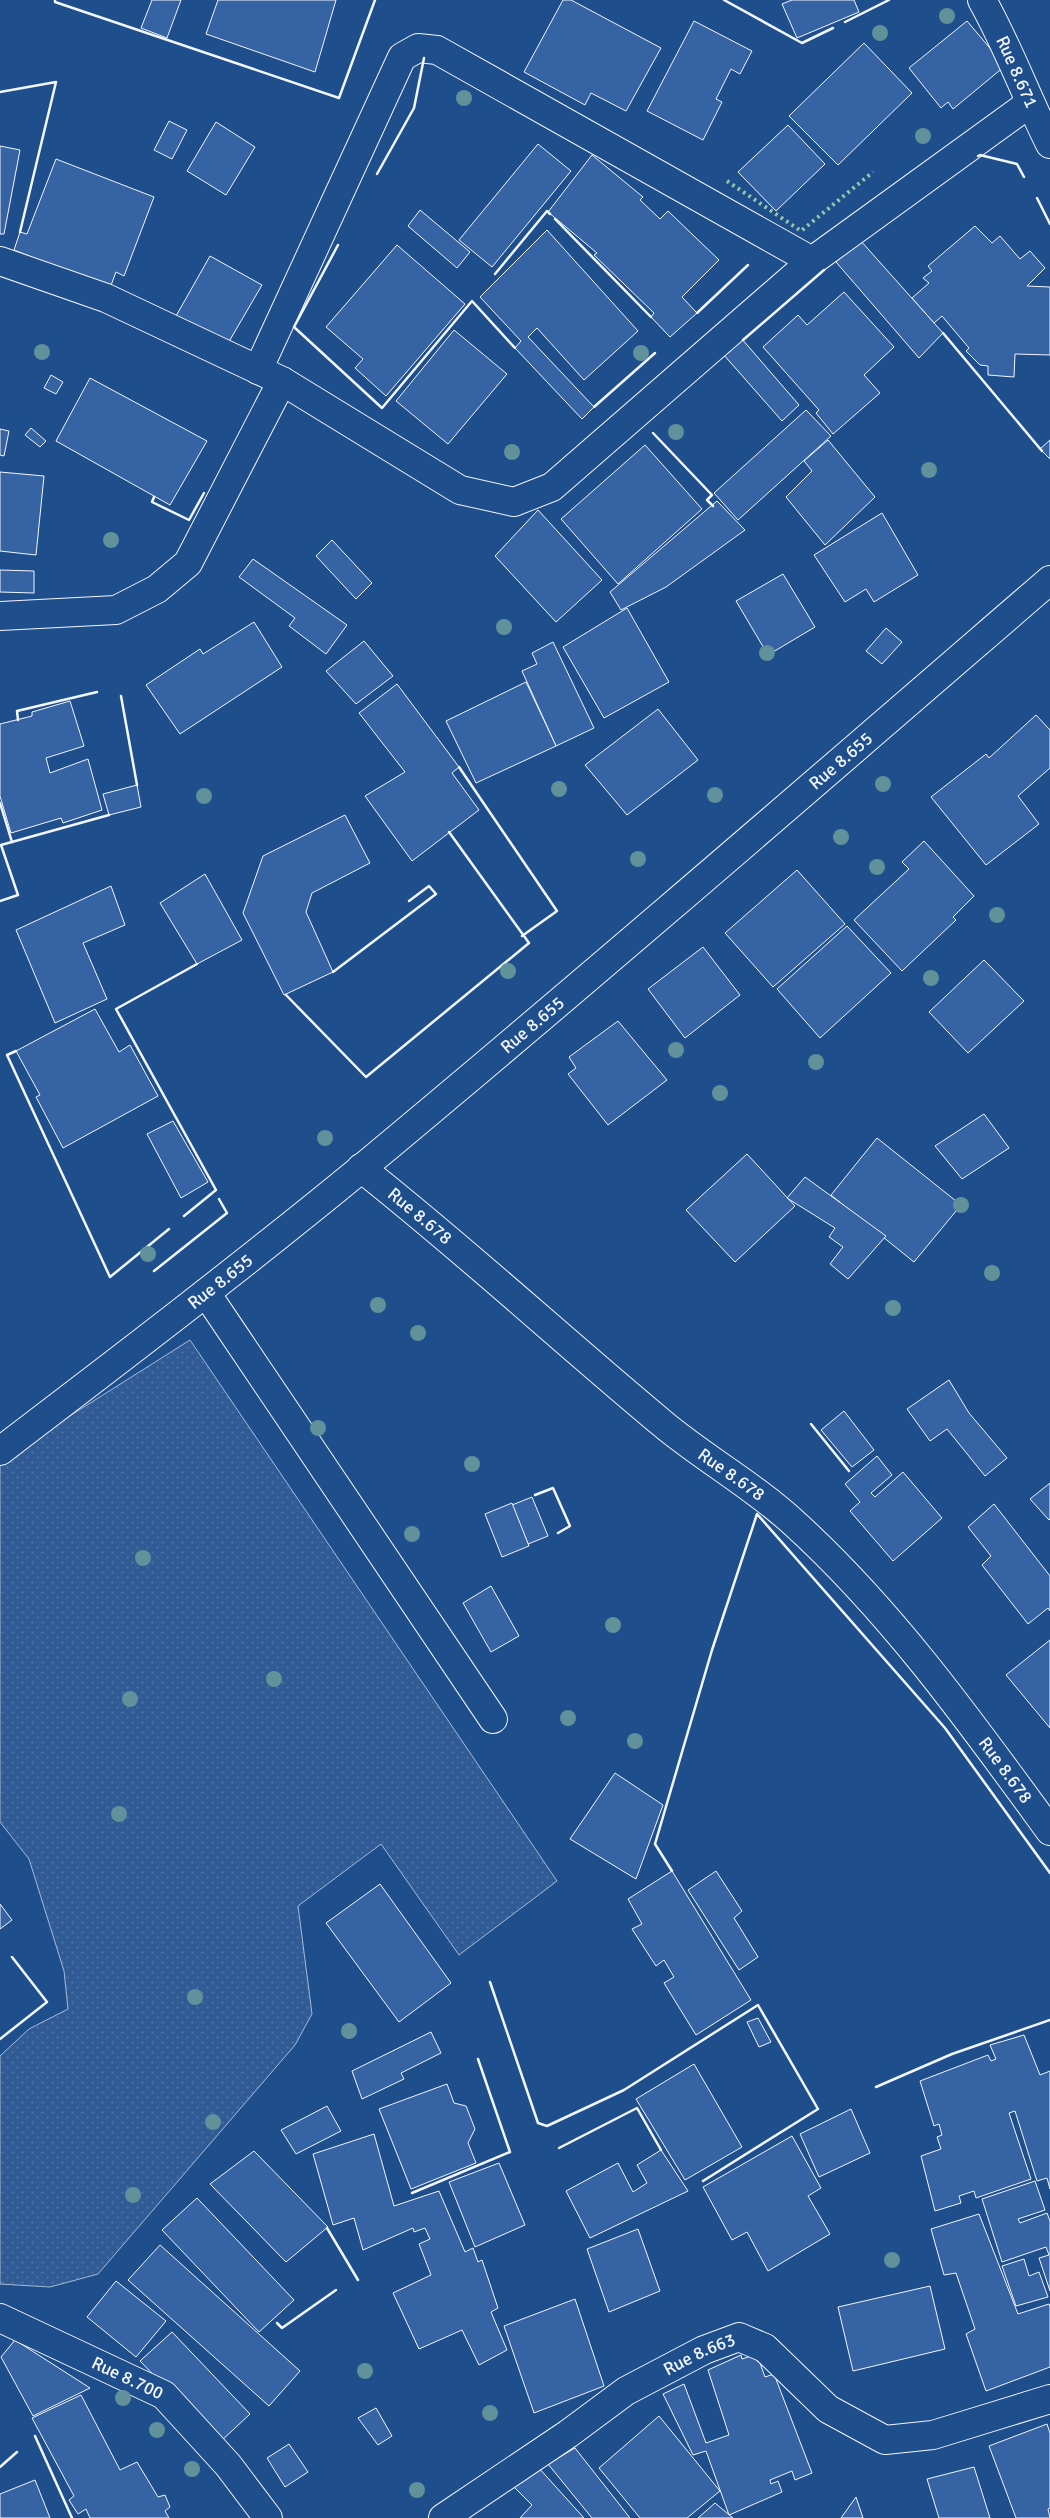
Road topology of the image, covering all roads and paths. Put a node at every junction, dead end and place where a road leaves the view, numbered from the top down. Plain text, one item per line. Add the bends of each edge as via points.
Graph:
1 (982, 0) edge
2 (1030, 103) junction
3 (1050, 144) edge
4 (0, 261) edge
5 (812, 261) junction
6 (270, 375) junction
7 (1050, 580) edge
8 (0, 616) edge
9 (361, 1168) junction
10 (206, 1294) junction
11 (0, 1451) edge
12 (493, 1719) dead end
13 (1050, 1831) edge
14 (0, 2318) edge
15 (1050, 2399) edge
16 (268, 2518) edge
17 (443, 2518) edge

1 - 2 street, Rue 8.671 via 1004,39
2 - 3 street, Rue 8.671
2 - 5 street
4 - 6 street via 106,298
5 - 6 street via 552,487 514,502 460,490
5 - 6 street via 437,50 418,48 402,57
6 - 8 street via 188,562 157,589 116,610
7 - 9 street, Rue 8.655 via 786,809
9 - 10 street, Rue 8.655
9 - 13 street, Rue 8.678 via 522,1301 665,1426 794,1522 864,1594 964,1713
10 - 11 street, Rue 8.655
10 - 12 street
14 - 16 street, Rue 8.700 via 164,2395 228,2465
15 - 17 street, Rue 8.663 via 933,2435 885,2440 828,2409 765,2348 738,2338 704,2350 626,2391

